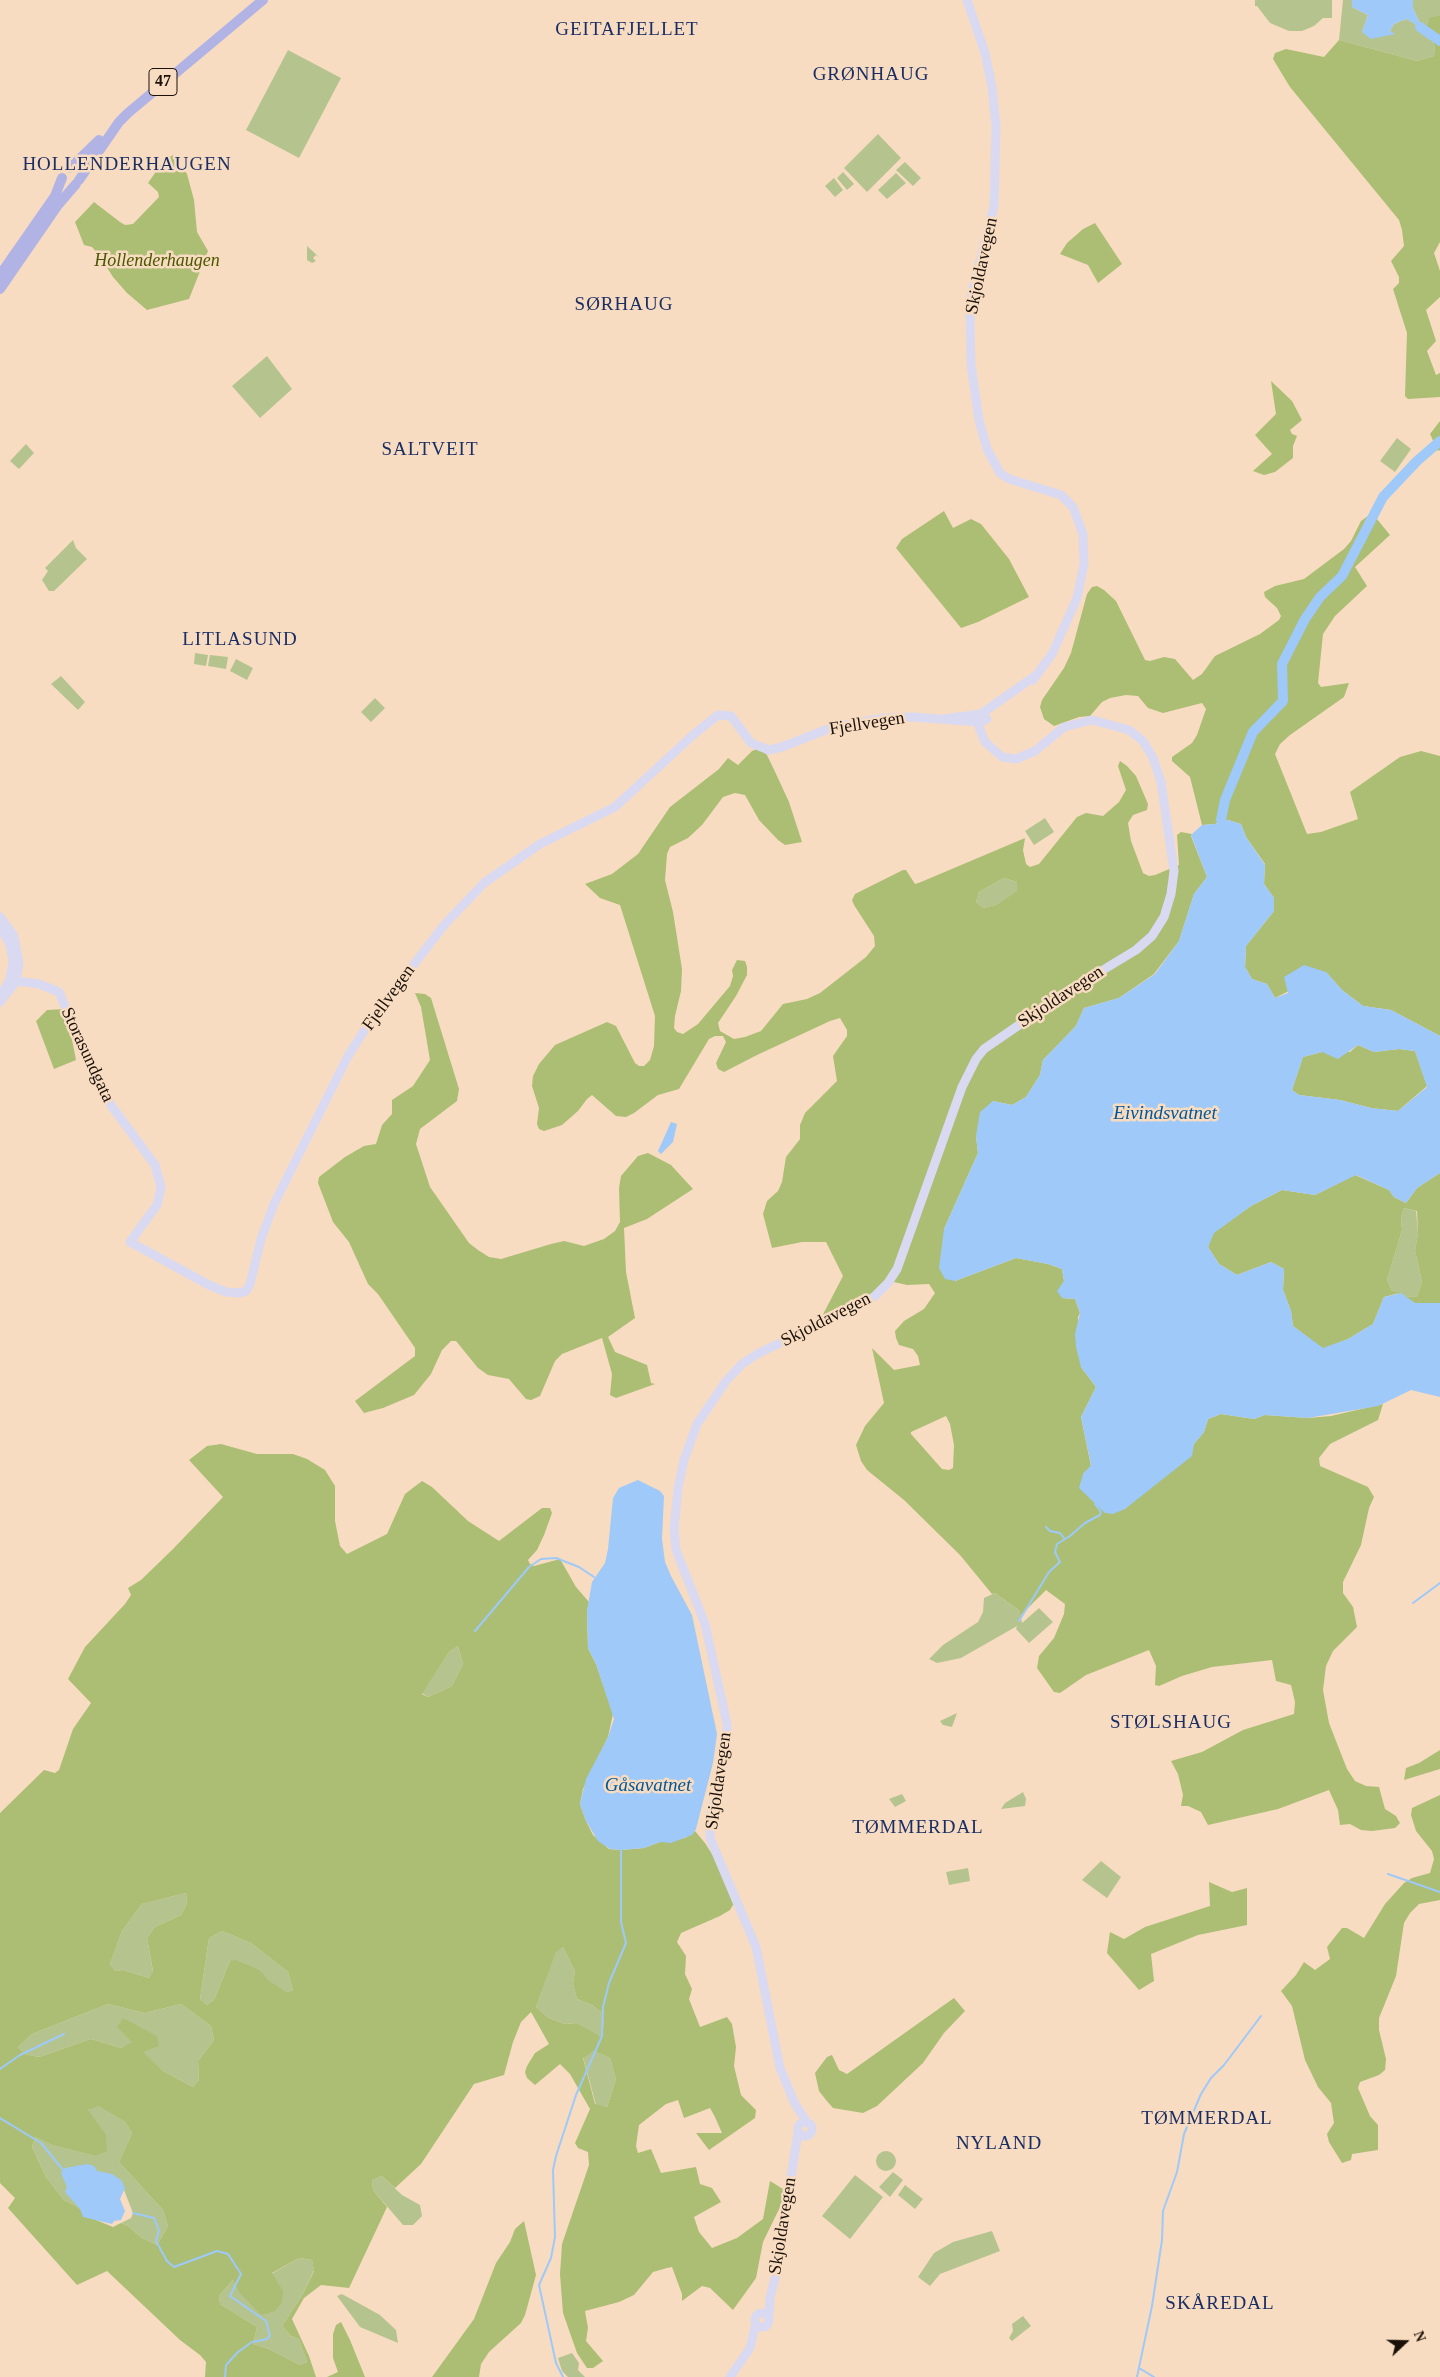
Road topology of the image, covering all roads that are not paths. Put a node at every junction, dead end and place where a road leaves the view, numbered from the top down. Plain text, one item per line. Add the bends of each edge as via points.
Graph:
1 (253, 0) edge
2 (263, 0) edge
3 (967, 1) edge
4 (70, 168) junction
5 (62, 178) junction
6 (78, 182) junction
7 (0, 275) edge
8 (0, 289) edge
9 (982, 718) junction
10 (0, 917) edge
11 (0, 926) edge
12 (14, 981) junction
13 (0, 996) edge
14 (0, 1002) edge
15 (130, 1242) joint
16 (801, 2127) junction
17 (806, 2137) junction
18 (796, 2154) junction
19 (730, 2377) edge

1 - 4 main road, 47 via 123,111 93,147
2 - 6 main road, 47 via 128,113
3 - 9 main road, Skjoldavegen via 981,37 996,126 994,206 972,292 970,315 971,365 980,420 990,458 1000,473 1009,479 1061,495 1073,507 1083,534 1084,564 1077,598 1052,654 1016,697
4 - 5 main road, 47 via 64,171
4 - 6 main road via 79,173
5 - 6 main road via 67,185
5 - 7 main road, 47 via 55,196
6 - 8 main road, 47 via 58,205
9 - 15 main road, Fjellvegen via 877,719 828,728 782,747 764,750 751,743 737,722 728,715 721,714 711,719 638,788 603,814 541,844 501,870 467,899 424,951 371,1020 338,1075 274,1204 261,1238 250,1284 243,1292 237,1294 218,1288
9 - 16 main road, Skjoldavegen via 991,748 1006,758 1021,758 1035,751 1064,727 1092,720 1129,730 1143,741 1154,758 1161,782 1174,870 1171,894 1164,917 1152,936 1136,950 1070,990 984,1049 962,1088 893,1276 868,1301 759,1353 737,1369 710,1403 684,1460 676,1502 676,1550 703,1619 727,1724 727,1750 710,1816 710,1838 760,1957 780,2068
10 - 12 main road via 10,928 17,944 19,964
11 - 12 main road via 12,952
12 - 13 main road
12 - 14 main road
12 - 15 main road, Storasundgata via 39,984 60,995 102,1093 150,1158 160,1178 157,1205
16 - 17 main road via 801,2136
16 - 17 main road via 811,2125 812,2130
16 - 18 main road, Skjoldavegen
17 - 18 main road, Skjoldavegen
18 - 19 main road, Skjoldavegen via 776,2274 764,2315 768,2323 759,2325

